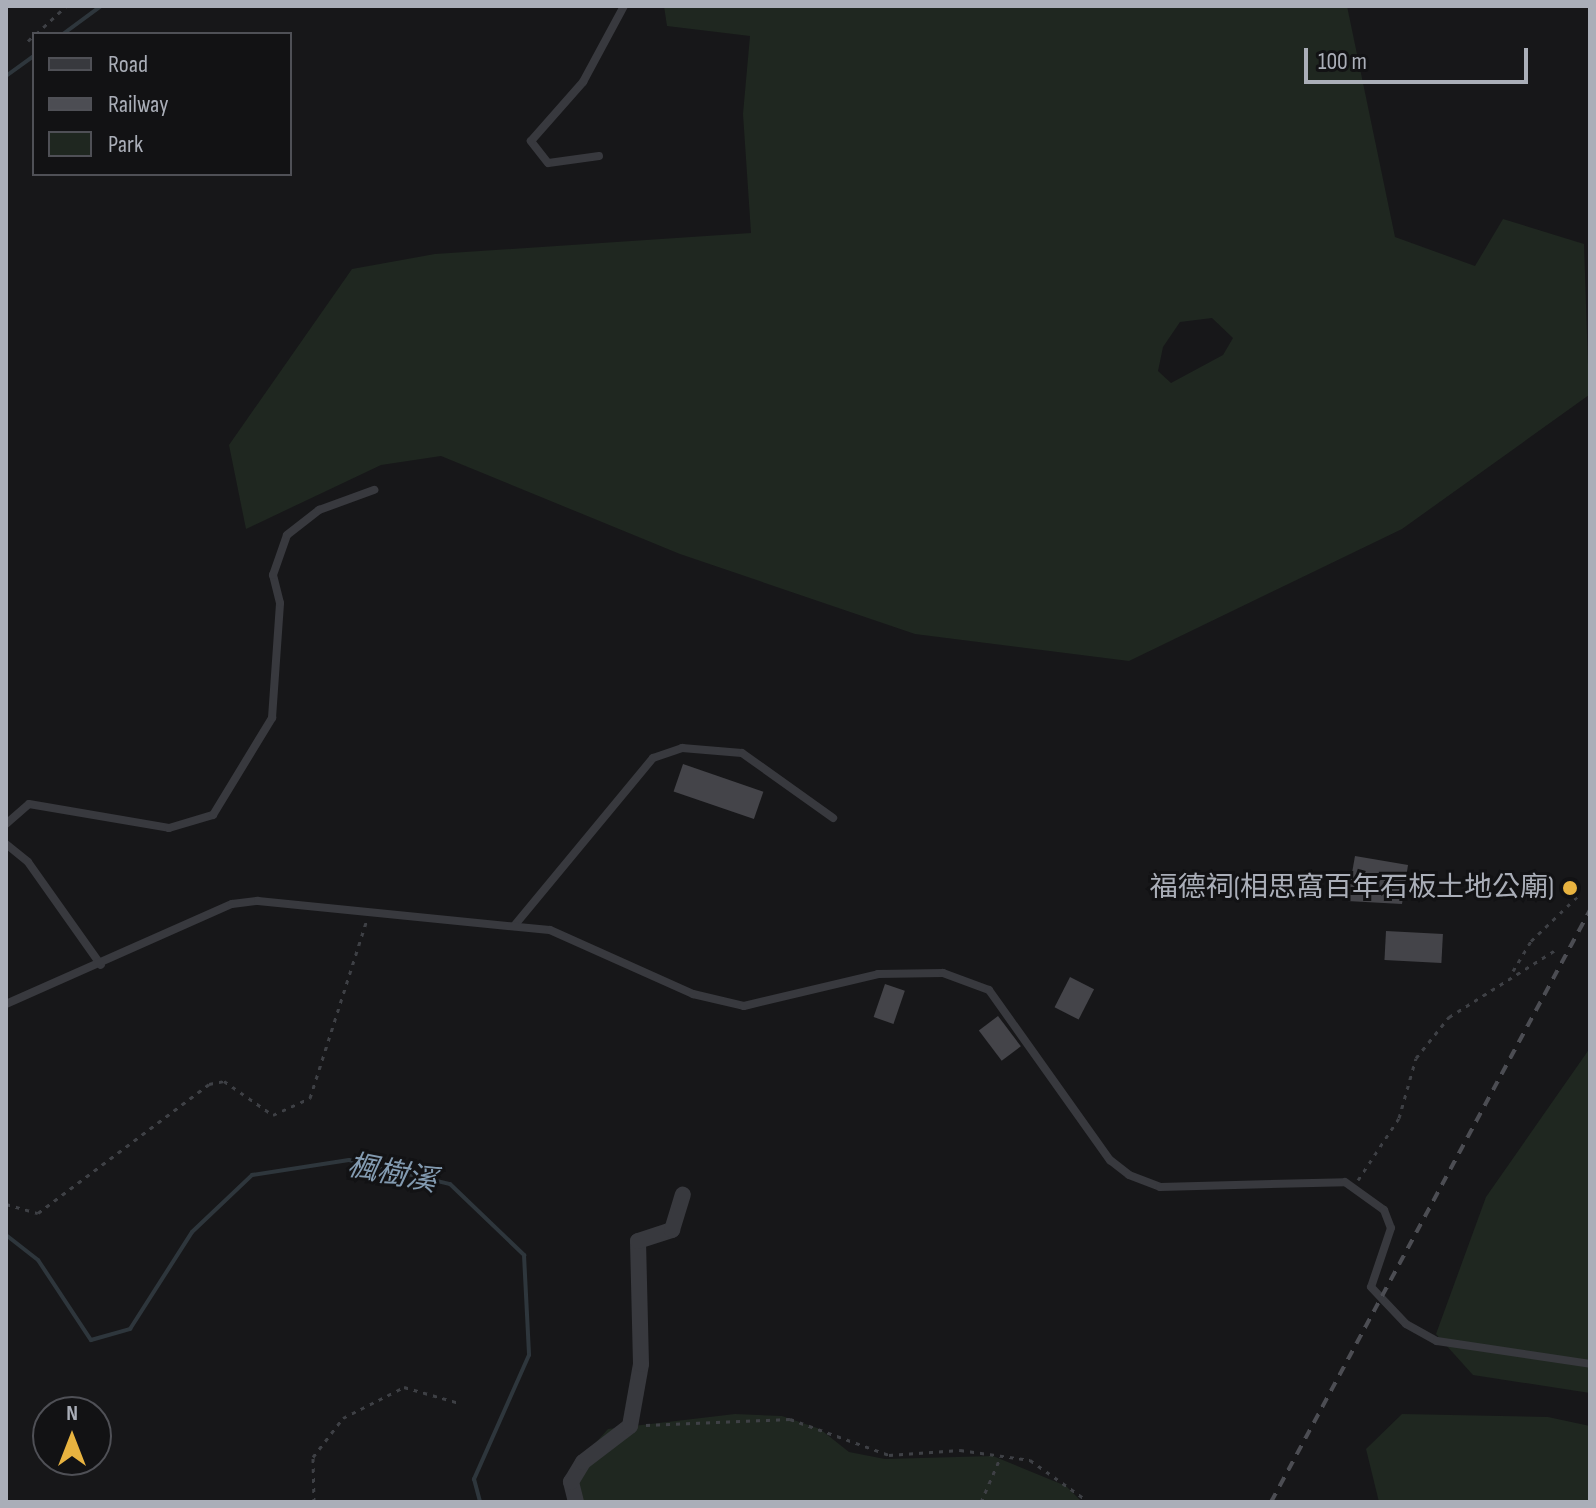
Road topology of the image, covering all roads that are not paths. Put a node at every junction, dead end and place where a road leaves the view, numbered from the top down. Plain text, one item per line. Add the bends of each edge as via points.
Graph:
1 (624, 6) edge
2 (599, 156) dead end
3 (374, 490) dead end
4 (833, 818) dead end
5 (6, 824) edge
6 (6, 844) edge
7 (514, 926) junction
8 (101, 965) junction
9 (6, 1004) edge
10 (683, 1195) dead end
11 (1590, 1364) edge
12 (576, 1502) edge

1 - 2 lane via 583,82 531,141 548,163
3 - 5 lane via 319,510 287,535 273,575 280,603 272,718 213,815 169,828 29,804
4 - 7 lane via 742,753 682,748 653,758
6 - 8 lane via 28,862
7 - 8 lane via 368,910 232,904
7 - 11 lane via 550,930 693,994 744,1006 878,974 943,973 989,990 1110,1160 1129,1175 1160,1187 1354,1186 1384,1210 1391,1228 1371,1287 1406,1324 1437,1341
8 - 9 lane
10 - 12 street via 672,1230 638,1241 641,1364 630,1426 583,1462 571,1482

